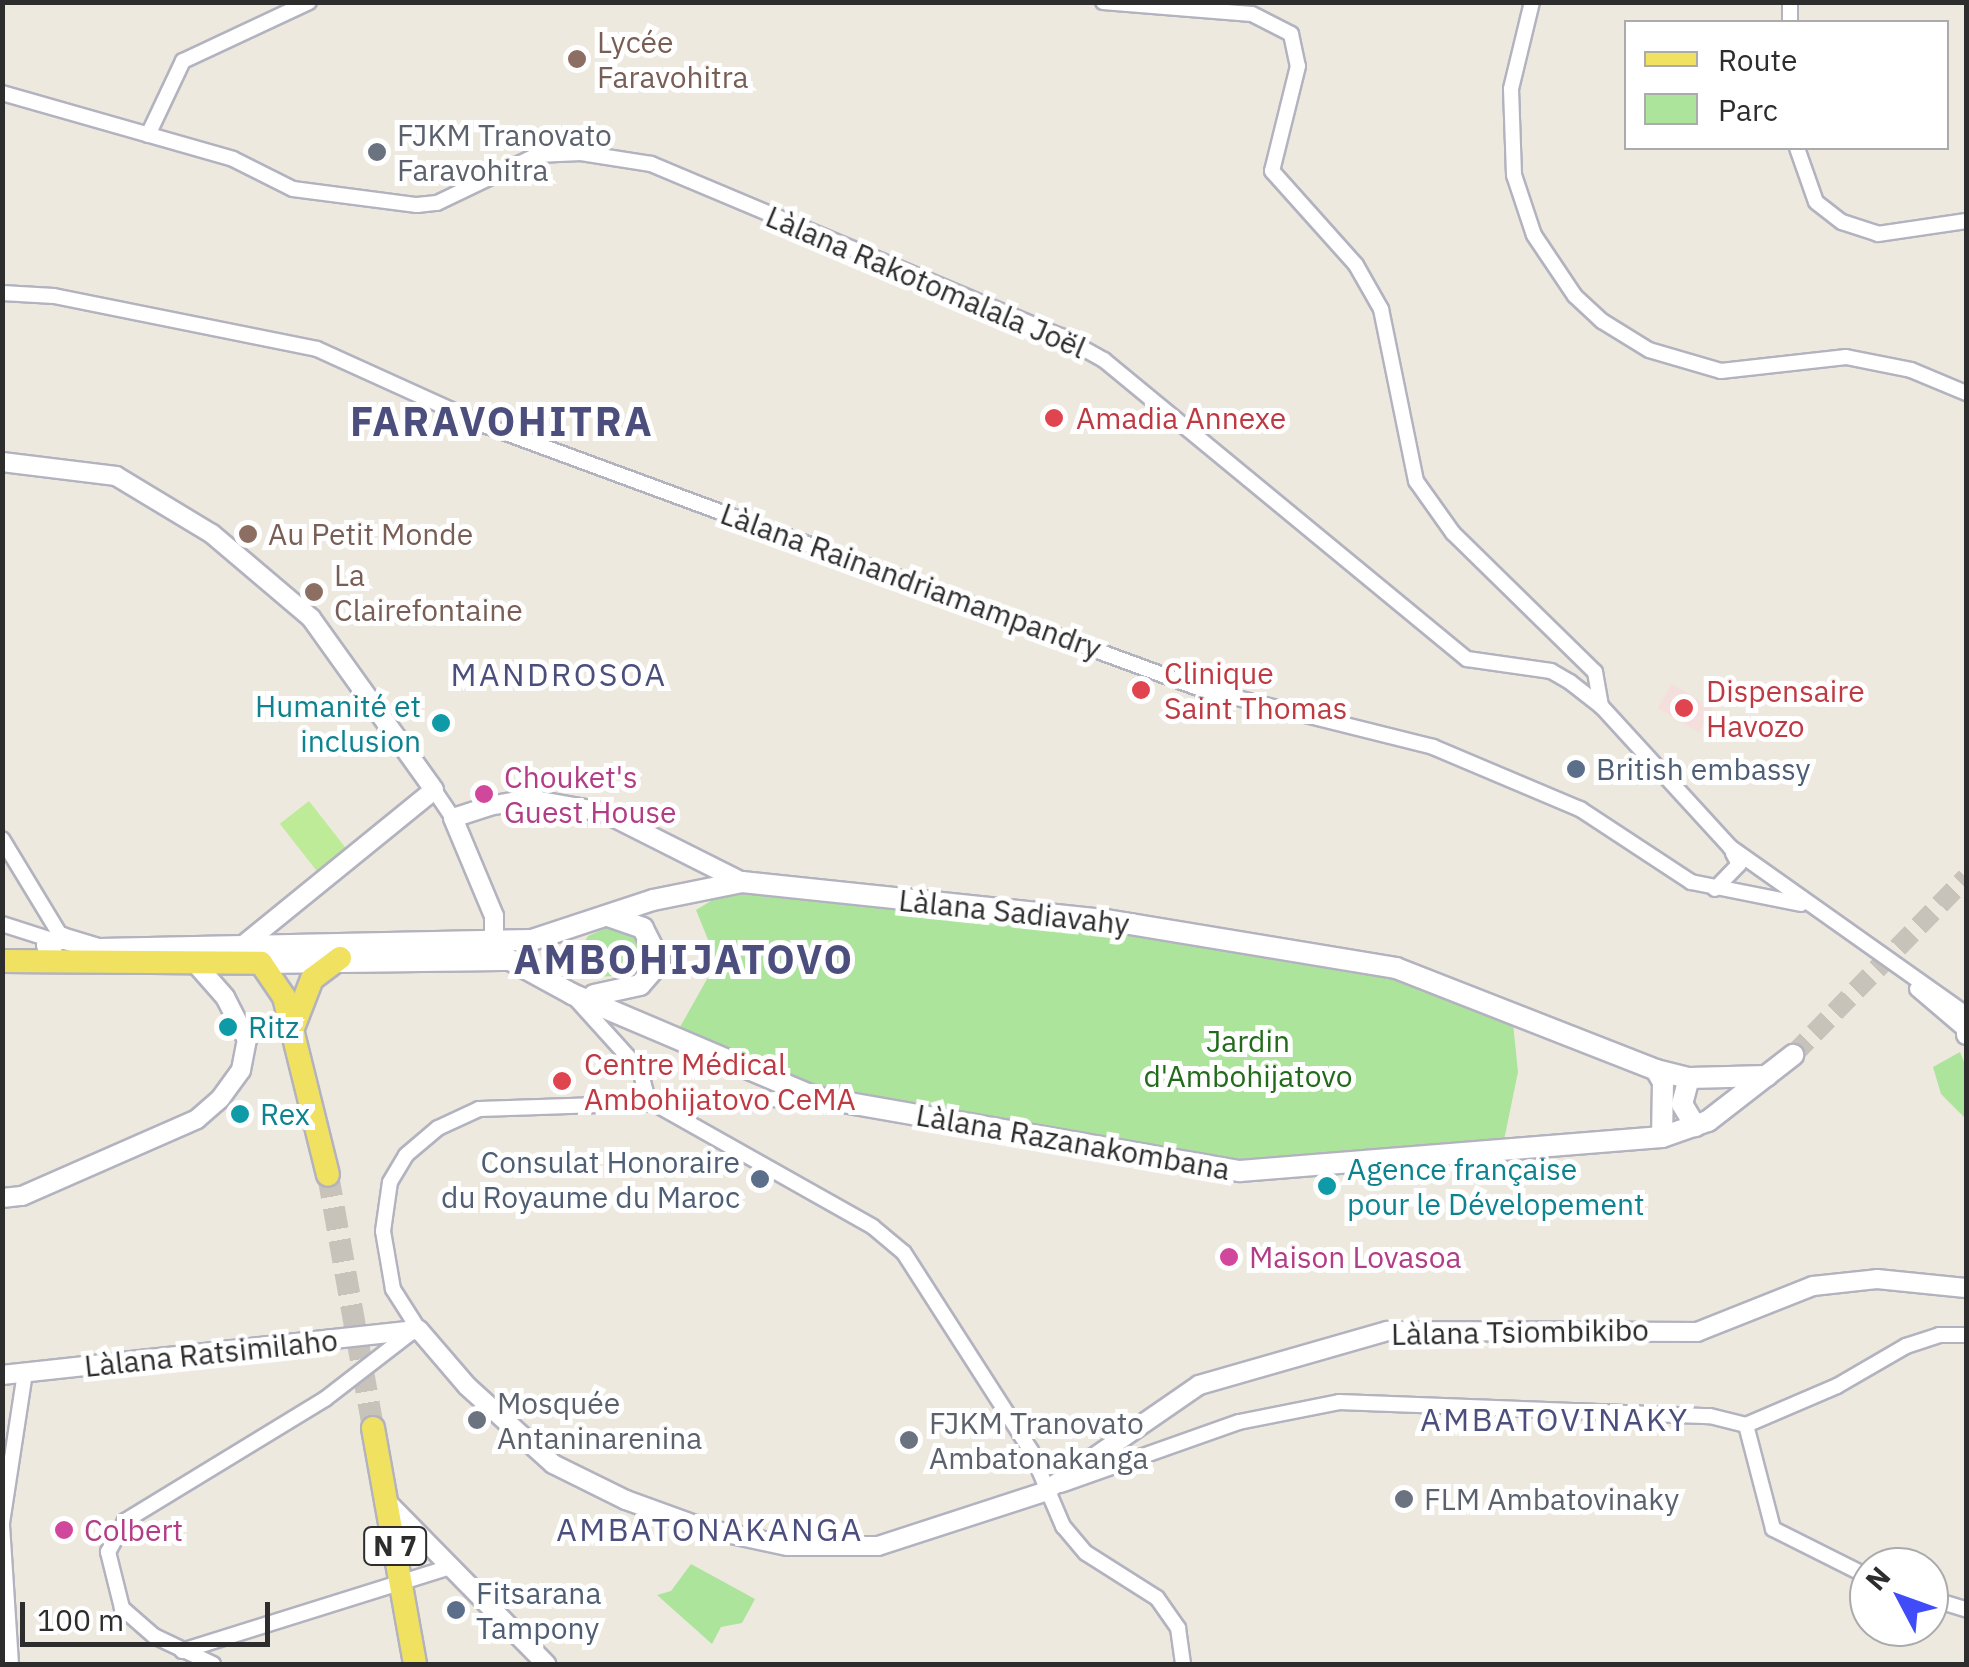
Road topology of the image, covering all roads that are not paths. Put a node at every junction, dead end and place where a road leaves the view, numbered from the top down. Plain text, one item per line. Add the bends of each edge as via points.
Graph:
1 (309, 2) edge
2 (1103, 2) edge
3 (1532, 2) edge
4 (2, 93) edge
5 (148, 135) junction
6 (1798, 150) edge
7 (1966, 222) edge
8 (2, 293) edge
9 (1966, 393) edge
10 (2, 462) edge
11 (1601, 706) junction
12 (434, 790) junction
13 (453, 818) junction
14 (2, 840) edge
15 (1730, 847) junction
16 (742, 882) junction
17 (1714, 889) junction
18 (1806, 905) junction
19 (608, 916) junction
20 (2, 924) edge
21 (494, 942) junction
22 (246, 943) junction
23 (56, 946) junction
24 (340, 958) junction
25 (2, 961) edge
26 (261, 963) junction
27 (196, 964) junction
28 (572, 994) junction
29 (1966, 1024) edge
30 (292, 1032) junction
31 (1793, 1055) tunnel mouth
32 (1656, 1070) junction
33 (1768, 1076) junction
34 (1689, 1078) junction
35 (815, 1098) junction
36 (648, 1100) junction
37 (1694, 1126) junction
38 (1662, 1137) junction
39 (328, 1175) tunnel mouth
40 (2, 1198) edge
41 (1966, 1288) edge
42 (416, 1330) junction
43 (1966, 1335) edge
44 (26, 1373) junction
45 (2, 1375) edge
46 (1746, 1424) junction
47 (374, 1428) tunnel mouth
48 (1044, 1492) junction
49 (388, 1503) junction
50 (2, 1524) edge
51 (450, 1566) junction
52 (1849, 1568) edge
53 (402, 1586) junction
54 (182, 1651) junction
55 (11, 1664) edge
56 (213, 1664) edge
57 (415, 1664) edge
58 (546, 1664) edge
59 (1183, 1664) edge

1 - 5 street via 184,60
2 - 11 street via 1252,14 1291,34 1298,66 1272,171 1356,265 1381,309 1416,481 1453,532 1595,672
3 - 9 street via 1511,89 1514,176 1534,235 1602,321 1649,350 1721,370 1846,357 1910,370
4 - 5 street, Làlana Rakotomalala Joël
5 - 11 street, Làlana Rakotomalala Joël via 233,159 293,189 418,205 437,203 537,156 581,154 651,164 1080,345 1468,659 1552,671
6 - 7 street via 1816,202 1842,222 1878,234
8 - 17 street, Làlana Rainandriamampandry via 54,296 317,349 487,426 1201,689 1433,747 1580,810 1691,882
10 - 12 street via 116,476 212,534 310,618
11 - 15 street, Làlana Rakotomalala Joël
12 - 13 street
12 - 22 street
13 - 16 street via 529,799 602,812
13 - 21 street via 494,916
14 - 23 street
15 - 17 street via 1739,864 1732,879
15 - 18 street, Làlana Rakotomalala Joël
16 - 19 main road, Làlana Sadiavahy
16 - 32 main road, Làlana Sadiavahy via 1106,920 1396,968
17 - 18 street, Làlana Rainandriamampandry
18 - 29 street, Làlana Rakotomalala Joël
19 - 21 main road, Làlana Sadiavahy via 532,940
19 - 28 main road via 643,928 660,962 640,986 622,994
20 - 23 street
21 - 22 main road, Làlana Sadiavahy
22 - 23 main road, Làlana Sadiavahy
23 - 25 main road
23 - 27 main road via 105,963
24 - 26 main road
24 - 28 main road, Làlana Razanakombana via 510,960
24 - 30 main road via 312,979
26 - 27 main road
26 - 30 main road via 278,982
27 - 40 street via 248,1040 241,1070 220,1099 196,1118 22,1196
28 - 35 main road, Làlana Razanakombana
28 - 36 street via 640,1070
30 - 39 main road
31 - 33 main road, Làlana Razanakombana
32 - 34 main road, Làlana Sadiavahy
32 - 38 main road via 1663,1082
33 - 34 main road, Làlana Sadiavahy
33 - 37 main road, Làlana Razanakombana
34 - 37 main road via 1682,1104
35 - 36 street
35 - 38 main road, Làlana Razanakombana via 1240,1171
36 - 42 street via 638,1107 479,1109 438,1128 406,1155 390,1182 383,1231 393,1288
36 - 48 street via 874,1227 904,1253 1031,1451
37 - 38 main road, Làlana Razanakombana
41 - 48 street, Làlana Tsiombikibo via 1877,1279 1813,1286 1697,1332 1387,1331 1200,1385
42 - 44 street, Làlana Ratsimilaho
42 - 48 street, Làlana Tsiombikibo via 553,1464 702,1528 788,1546 878,1546
42 - 54 street via 325,1399 125,1521 108,1552 110,1583 138,1625
43 - 46 street via 1939,1334 1906,1346 1837,1386
44 - 45 street, Làlana Ratsimilaho
44 - 50 street
46 - 48 street via 1710,1416 1339,1402 1238,1422
46 - 52 street via 1773,1529
47 - 49 main road, N 7
48 - 59 street via 1086,1553 1157,1598 1178,1628
49 - 51 street
49 - 53 main road, N 7
50 - 55 street
51 - 53 street
51 - 58 street
53 - 54 street
53 - 57 main road, N 7
54 - 56 street

